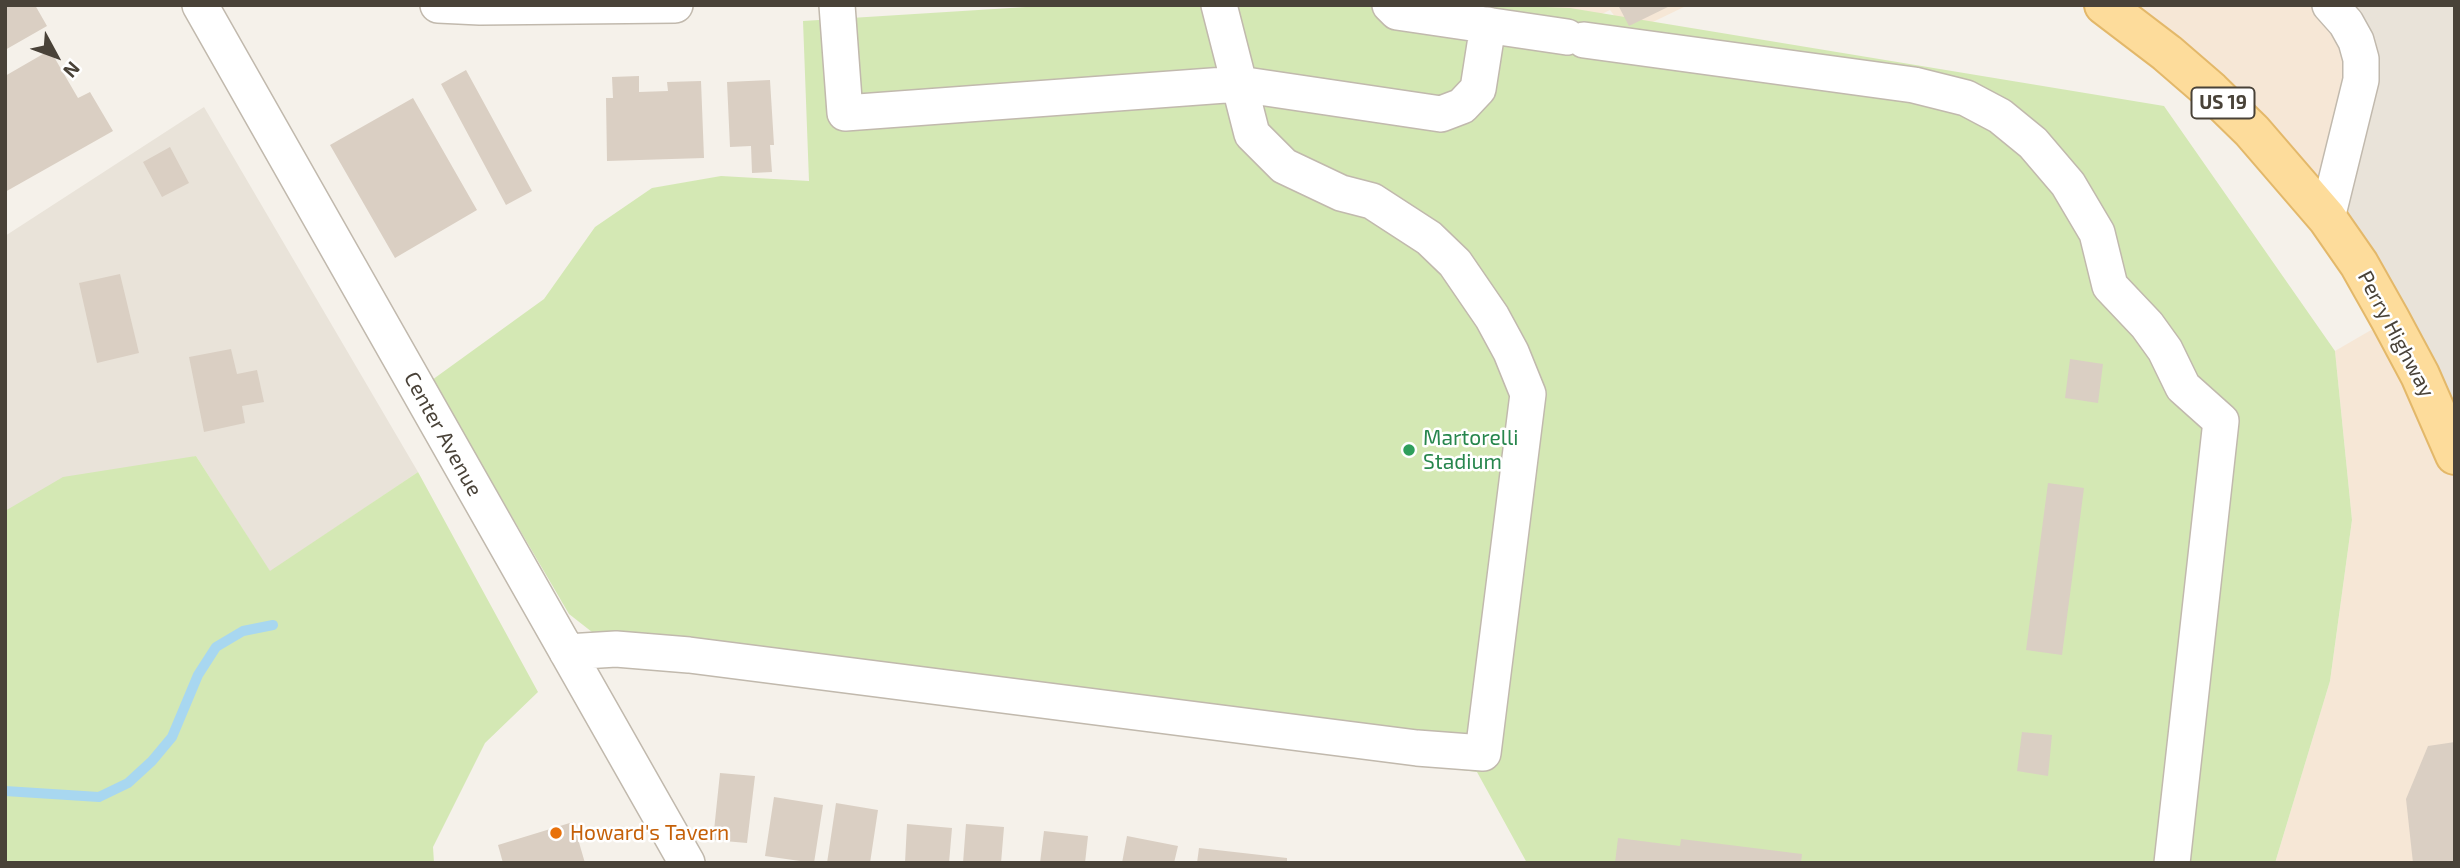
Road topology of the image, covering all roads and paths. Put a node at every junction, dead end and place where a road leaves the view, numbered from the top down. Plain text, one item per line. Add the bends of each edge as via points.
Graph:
1 (200, 5) edge
2 (438, 5) edge
3 (675, 5) edge
4 (837, 5) edge
5 (1219, 5) edge
6 (1390, 5) edge
7 (2330, 5) edge
8 (480, 6) edge
9 (2122, 10) edge
10 (1488, 25) junction
11 (1239, 84) junction
12 (2327, 218) junction
13 (2455, 455) edge
14 (567, 652) junction
15 (687, 863) edge
16 (2172, 863) edge

1 - 14 street, Center Avenue
2 - 8 street
3 - 8 street
4 - 11 street via 845,113
5 - 11 street
6 - 10 street via 1397,12
7 - 12 street via 2356,41 2361,80
9 - 12 main road, US 19 via 2252,131
10 - 11 street via 1478,89 1462,106 1441,114
10 - 16 street via 1913,85 1966,98 2000,116 2033,143 2068,184 2096,233 2110,286 2165,350 2183,387 2221,421
11 - 14 street via 1252,134 1284,166 1341,193 1372,201 1429,238 1455,263 1492,317 1528,394 1483,753 689,655 616,649
12 - 13 main road, Perry Highway / US 19 via 2390,319
14 - 15 street, Center Avenue

